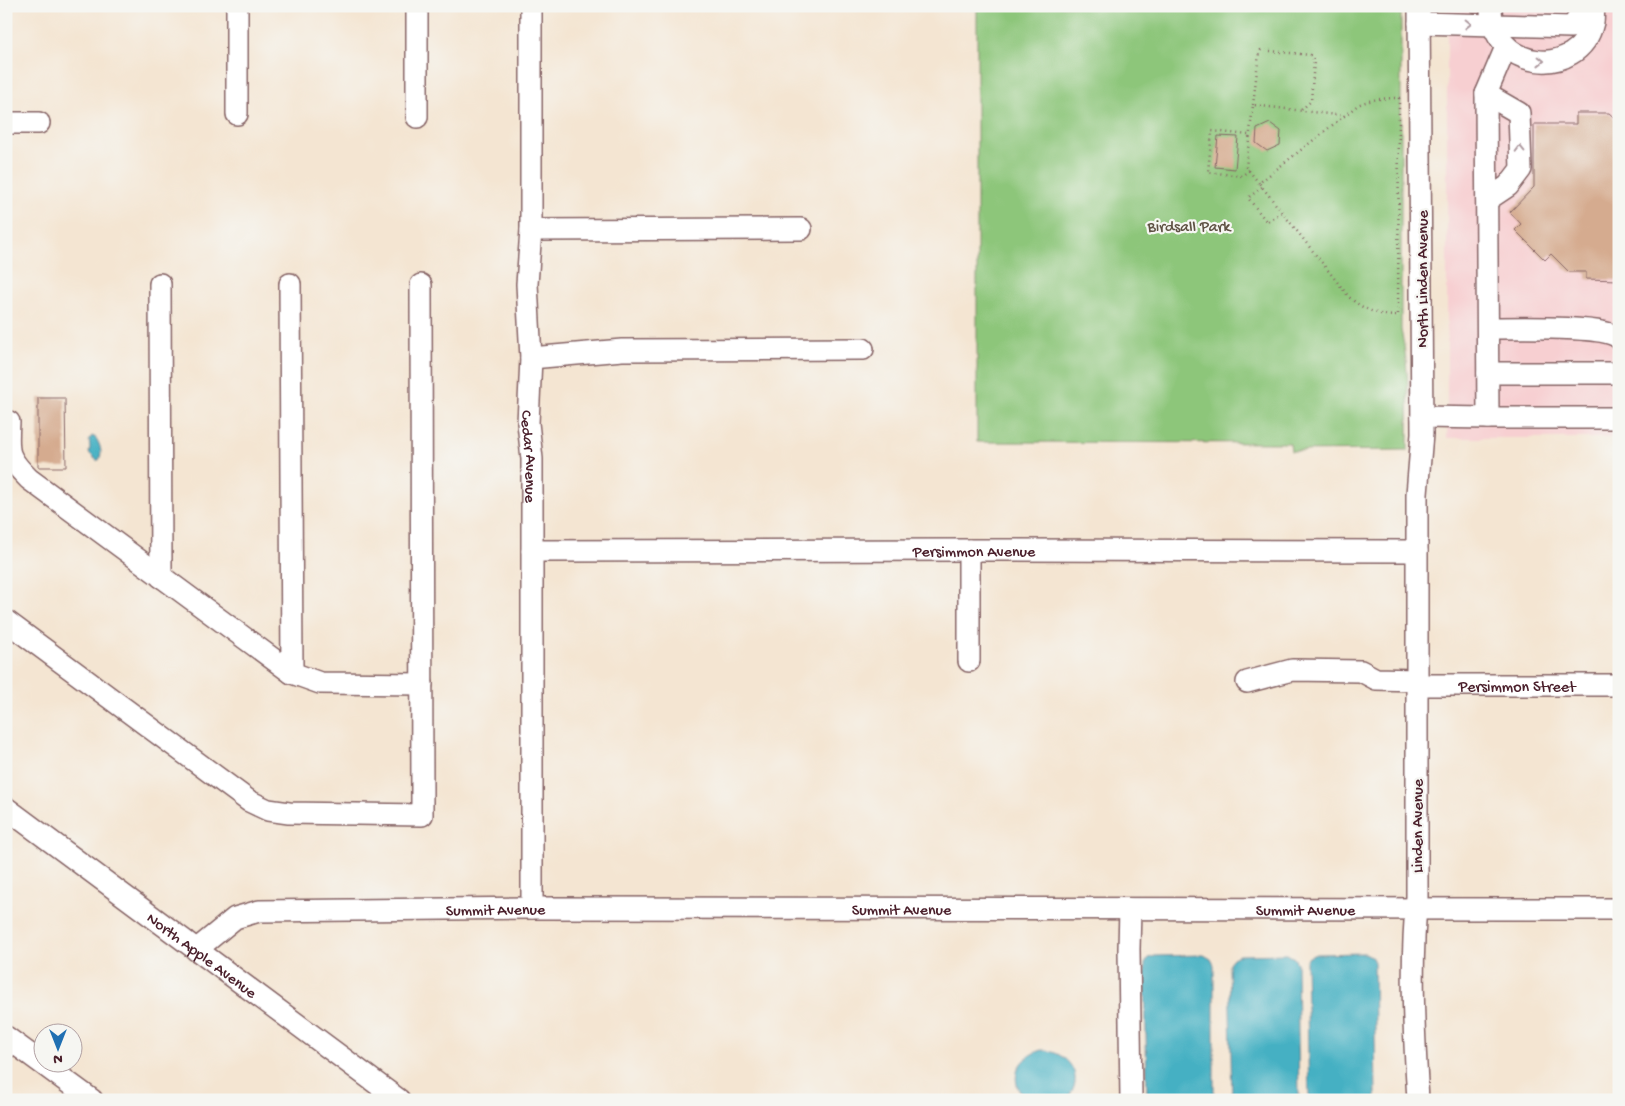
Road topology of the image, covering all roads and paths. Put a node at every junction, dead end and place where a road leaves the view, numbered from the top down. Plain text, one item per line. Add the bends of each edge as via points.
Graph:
1 (237, 6) edge
2 (417, 6) edge
3 (530, 6) edge
4 (1580, 6) edge
5 (1594, 6) edge
6 (1419, 15) edge
7 (1492, 16) edge
8 (1506, 46) junction
9 (1486, 94) junction
10 (1410, 98) junction
11 (1252, 105) junction
12 (1300, 111) junction
13 (237, 114) dead end
14 (417, 116) dead end
15 (1344, 116) junction
16 (6, 123) edge
17 (39, 123) dead end
18 (1249, 134) junction
19 (1249, 170) junction
20 (1259, 183) junction
21 (1262, 187) junction
22 (1487, 200) junction
23 (1282, 212) junction
24 (801, 229) dead end
25 (531, 230) junction
26 (160, 284) dead end
27 (290, 284) dead end
28 (421, 285) dead end
29 (1488, 328) junction
30 (1619, 338) edge
31 (863, 349) dead end
32 (531, 358) junction
33 (1488, 373) junction
34 (1619, 373) edge
35 (1422, 417) junction
36 (1488, 418) junction
37 (1619, 418) edge
38 (9, 422) dead end
39 (969, 550) junction
40 (532, 552) junction
41 (1417, 552) junction
42 (161, 577) junction
43 (6, 622) edge
44 (969, 661) dead end
45 (292, 673) junction
46 (1247, 682) dead end
47 (1416, 682) junction
48 (422, 684) junction
49 (1619, 685) edge
50 (6, 808) edge
51 (532, 908) junction
52 (1619, 908) edge
53 (1130, 909) junction
54 (1416, 909) junction
55 (196, 950) junction
56 (6, 1037) edge
57 (92, 1100) edge
58 (399, 1100) edge
59 (1131, 1100) edge
60 (1418, 1100) edge

1 - 13 street
2 - 14 street
3 - 25 street, Cedar Avenue
4 - 7 street via 1577,21 1571,26
8 -> 5 street via 1527,60 1561,59 1576,50 1587,37 1593,22
6 -> 7 street
6 - 10 street, North Linden Avenue
7 - 8 street via 1500,40
8 - 9 street
9 - 22 street
22 -> 9 street via 1508,186 1521,169 1519,113
10 - 15 path via 1368,100
10 - 23 path via 1398,316 1380,315 1356,303
10 - 35 street, North Linden Avenue
11 - 12 path
11 - 12 path via 1261,50 1310,55 1314,61 1310,101
11 - 18 path
12 - 15 path
15 - 20 path
16 - 17 street
18 - 19 path via 1246,167
18 - 19 path via 1212,131 1208,172 1242,176
19 - 20 path
20 - 21 path
21 - 23 path
21 - 23 path via 1248,198 1268,222
22 - 29 street
24 - 25 street
25 - 32 street, Cedar Avenue via 527,284
26 - 42 street
27 - 45 street
28 - 48 street
29 - 30 street via 1580,330 1606,332
29 - 33 street
31 - 32 street via 622,350
32 - 40 street, Cedar Avenue via 528,423 532,460
33 - 34 street
33 - 36 street
35 - 36 street
35 - 41 street, North Linden Avenue
36 - 37 street
38 - 42 street via 8,448 13,463 29,479
39 - 40 street, Persimmon Avenue
39 - 41 street, Persimmon Avenue
39 - 44 street
40 - 51 street, Cedar Avenue
41 - 47 street, Linden Avenue
42 - 45 street
43 - 48 street via 249,802 268,810 422,814
45 - 48 street via 320,683
46 - 47 street, Persimmon Street via 1292,670 1361,670 1376,679
47 - 49 street, Persimmon Street
47 - 54 street, Linden Avenue
50 - 55 street, North Apple Avenue
51 - 53 street, Summit Avenue
51 - 55 street, Summit Avenue via 259,911 235,918
52 - 54 street, Summit Avenue
53 - 54 street, Summit Avenue
53 - 59 street
54 - 60 street, Linden Avenue via 1413,1030
55 - 58 street, North Apple Avenue
56 - 57 street

